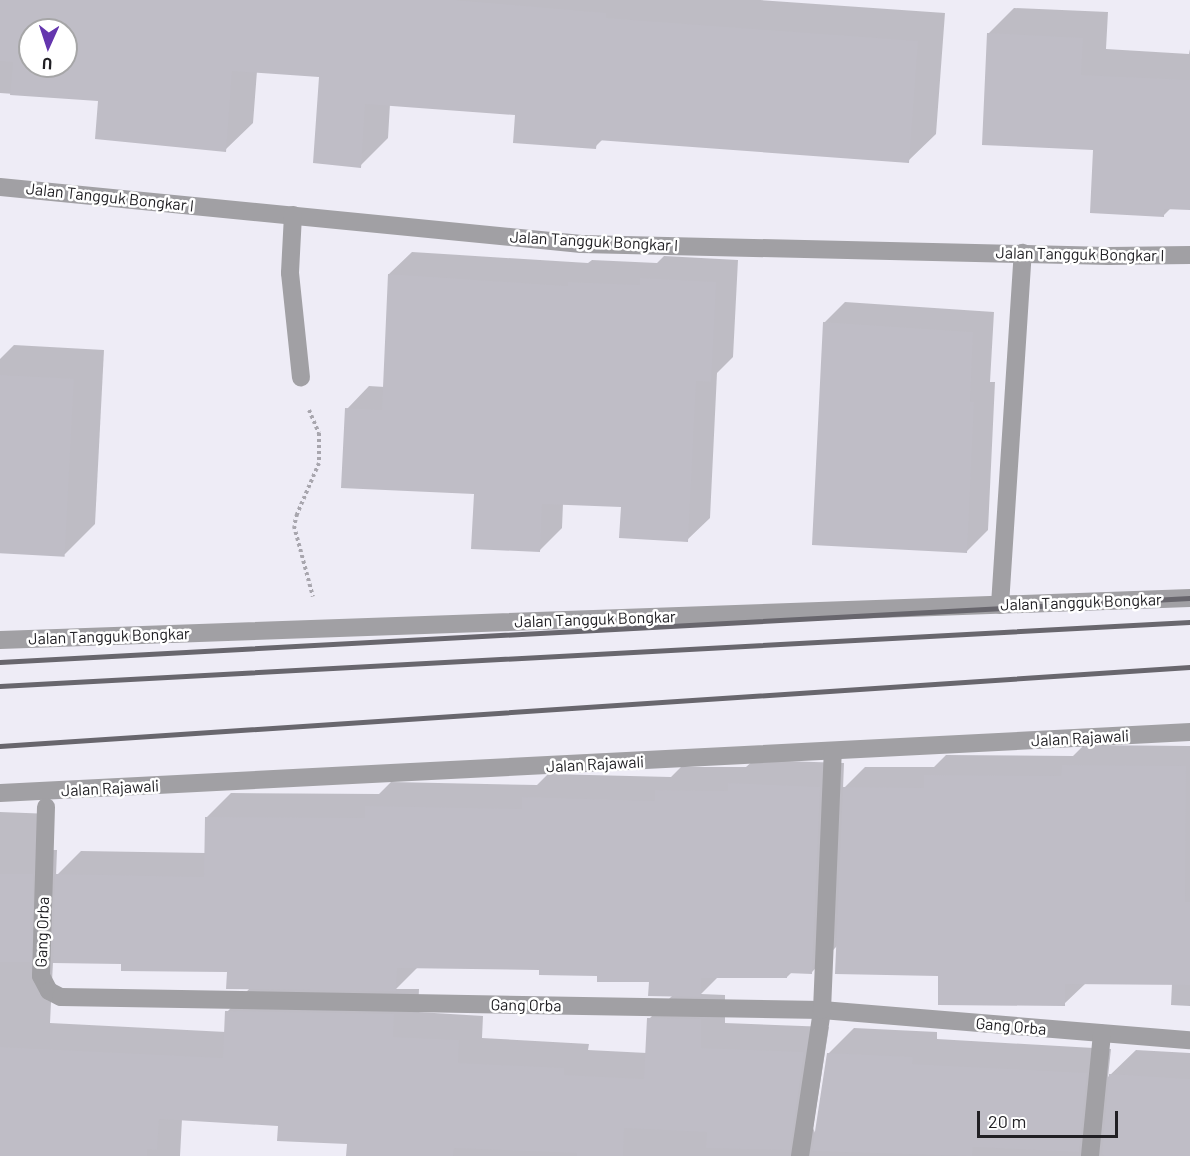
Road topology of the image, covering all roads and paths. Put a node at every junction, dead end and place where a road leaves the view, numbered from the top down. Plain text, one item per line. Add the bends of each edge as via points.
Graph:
1 (0, 187) edge
2 (294, 215) junction
3 (1023, 254) junction
4 (1190, 255) edge
5 (301, 377) joint
6 (1190, 598) edge
7 (1000, 605) junction
8 (322, 628) junction
9 (0, 640) edge
10 (1190, 732) edge
11 (833, 752) junction
12 (0, 793) edge
13 (46, 807) dead end
14 (822, 1011) junction
15 (1102, 1034) junction
16 (1190, 1040) edge
17 (800, 1156) edge
18 (1090, 1156) edge

1 - 2 street, Jalan Tangguk Bongkar I
2 - 3 street, Jalan Tangguk Bongkar I via 581,243
2 - 5 street via 291,273
3 - 4 street, Jalan Tangguk Bongkar I
3 - 7 street
5 - 8 path via 320,447 315,477 294,526
6 - 7 street, Jalan Tangguk Bongkar
7 - 8 street, Jalan Tangguk Bongkar
8 - 9 street, Jalan Tangguk Bongkar
10 - 11 street, Jalan Rajawali
11 - 12 street, Jalan Rajawali
11 - 14 street
13 - 14 street, Gang Orba via 40,976 49,991 60,997
14 - 15 street, Gang Orba
14 - 17 street
15 - 16 street, Gang Orba
15 - 18 street

